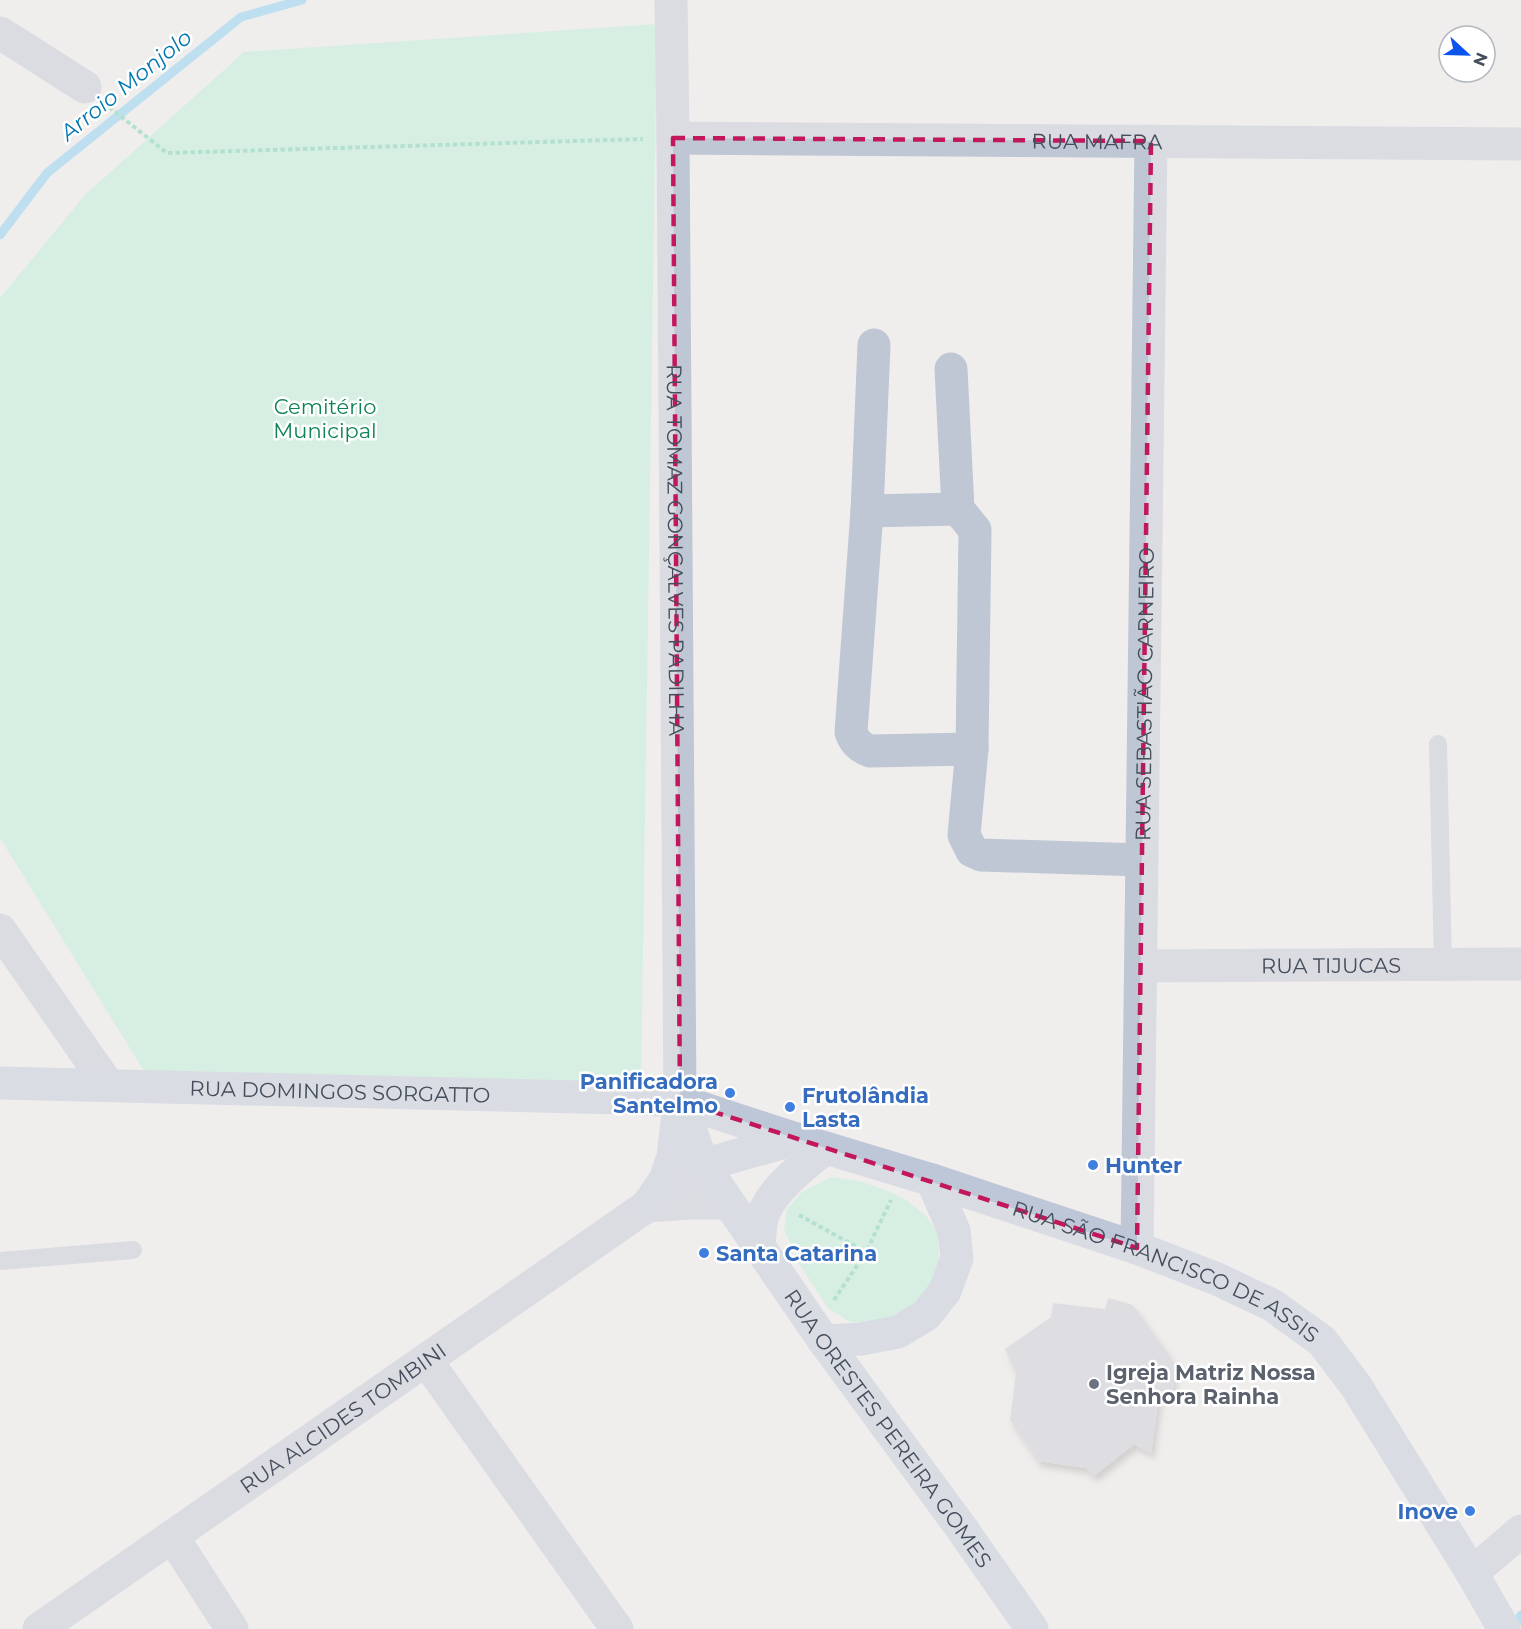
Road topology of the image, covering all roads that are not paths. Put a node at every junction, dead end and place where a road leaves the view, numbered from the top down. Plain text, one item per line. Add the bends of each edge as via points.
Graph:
1 (671, 0) edge
2 (0, 33) edge
3 (85, 87) dead end
4 (673, 138) junction
5 (1151, 141) junction
6 (1521, 144) edge
7 (874, 345) dead end
8 (951, 369) dead end
9 (958, 509) junction
10 (867, 511) junction
11 (1438, 744) dead end
12 (972, 749) junction
13 (1142, 860) junction
14 (0, 930) edge
15 (1521, 964) edge
16 (1443, 965) junction
17 (1141, 966) junction
18 (0, 1083) edge
19 (108, 1085) junction
20 (680, 1101) junction
21 (810, 1144) junction
22 (703, 1165) junction
23 (932, 1180) junction
24 (729, 1203) junction
25 (647, 1206) junction
26 (759, 1246) junction
27 (1137, 1248) junction
28 (133, 1250) dead end
29 (0, 1261) edge
30 (818, 1334) junction
31 (426, 1360) junction
32 (1521, 1531) edge
33 (172, 1536) junction
34 (1473, 1573) junction
35 (1500, 1623) edge
36 (39, 1629) edge
37 (232, 1629) edge
38 (616, 1629) edge
39 (1032, 1629) edge

1 - 4 street, RUA TOMAZ GONÇALVES PADILHA
2 - 3 street
4 - 5 street, RUA MAFRA
4 - 20 street, RUA TOMAZ GONÇALVES PADILHA
5 - 6 street, RUA MAFRA
5 - 13 street, RUA SEBASTIÃO CARNEIRO
7 - 10 street
8 - 9 street
9 - 10 street
9 - 12 street via 975,530
10 - 12 street via 851,732 854,740 870,751
11 - 16 lane
12 - 13 street via 964,835 972,851 981,855
13 - 17 street, RUA SEBASTIÃO CARNEIRO
14 - 19 street
15 - 16 street, RUA TIJUCAS
16 - 17 street, RUA TIJUCAS
17 - 27 street, RUA SEBASTIÃO CARNEIRO
18 - 19 main road, RUA DOMINGOS SORGATTO
19 - 20 main road, RUA DOMINGOS SORGATTO
20 - 21 main road, RUA SÃO FRANCISCO DE ASSIS
20 - 22 main road, RUA ORESTES PEREIRA GOMES
20 - 25 main road via 673,1157 665,1180
21 - 22 main road
21 - 23 main road, RUA SÃO FRANCISCO DE ASSIS
21 - 26 main road via 793,1175 769,1201
22 - 24 main road, RUA ORESTES PEREIRA GOMES
22 - 25 street, RUA ALCIDES TOMBINI
23 - 27 main road, RUA SÃO FRANCISCO DE ASSIS
23 - 30 main road via 954,1231 957,1258 945,1290 926,1315 898,1332 861,1339
24 - 25 street
24 - 26 main road, RUA ORESTES PEREIRA GOMES
25 - 31 street, RUA ALCIDES TOMBINI
26 - 30 main road, RUA ORESTES PEREIRA GOMES
27 - 34 main road, RUA SÃO FRANCISCO DE ASSIS via 1272,1305 1322,1341 1356,1386
28 - 29 lane
30 - 39 main road, RUA ORESTES PEREIRA GOMES
31 - 33 street, RUA ALCIDES TOMBINI
31 - 38 street
32 - 34 street
33 - 36 street, RUA ALCIDES TOMBINI
33 - 37 street
34 - 35 main road, RUA SÃO FRANCISCO DE ASSIS

